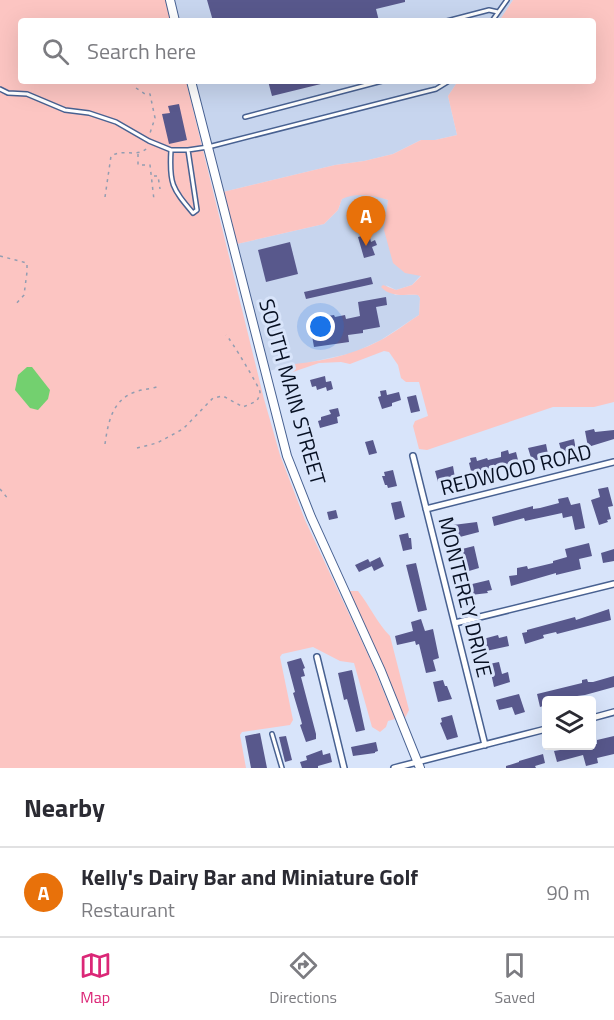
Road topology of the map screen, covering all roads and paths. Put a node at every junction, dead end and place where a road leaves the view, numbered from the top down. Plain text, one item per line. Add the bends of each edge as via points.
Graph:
1 (170, 0) edge
2 (507, 0) edge
3 (498, 12) junction
4 (174, 18) edge
5 (458, 18) edge
6 (494, 18) edge
7 (192, 84) edge
8 (371, 84) edge
9 (444, 84) edge
10 (136, 88) dead end
11 (0, 89) edge
12 (245, 117) dead end
13 (148, 139) dead end
14 (150, 144) dead end
15 (208, 147) junction
16 (171, 150) junction
17 (188, 150) junction
18 (138, 153) junction
19 (153, 176) junction
20 (160, 189) dead end
21 (105, 197) dead end
22 (154, 200) dead end
23 (0, 256) edge
24 (14, 306) dead end
25 (226, 335) dead end
26 (159, 386) dead end
27 (105, 444) dead end
28 (137, 448) dead end
29 (412, 456) dead end
30 (614, 462) edge
31 (0, 489) edge
32 (9, 500) dead end
33 (426, 509) junction
34 (614, 584) edge
35 (455, 623) junction
36 (317, 657) dead end
37 (614, 712) edge
38 (596, 716) edge
39 (542, 730) edge
40 (272, 734) dead end
41 (485, 745) junction
42 (419, 765) edge
43 (282, 768) edge
44 (344, 768) edge
45 (394, 768) edge

1 - 4 street
2 - 3 lane
3 - 5 lane via 489,10
3 - 6 lane
7 - 15 street, SOUTH MAIN STREET
8 - 12 lane
9 - 15 lane
10 - 13 path via 150,94 155,118
11 - 16 lane via 116,122
14 - 18 path
15 - 17 lane
15 - 42 street, SOUTH MAIN STREET via 287,456
16 - 17 lane
16 - 17 lane via 174,191 193,213 197,210
18 - 19 path via 138,165 150,165
18 - 21 path via 111,156
19 - 20 path via 158,176
19 - 22 path
23 - 24 path via 27,263 24,295
25 - 28 path via 259,386 257,401 243,407 223,396 213,398 183,429 157,443
26 - 27 path via 133,393 118,404 106,428
29 - 33 street, MONTEREY DRIVE
30 - 33 street, REDWOOD ROAD
31 - 32 path
33 - 35 street, MONTEREY DRIVE
34 - 35 street
35 - 41 street, MONTEREY DRIVE
36 - 44 street
37 - 38 street
39 - 41 street
40 - 43 lane
41 - 42 street
42 - 45 street

